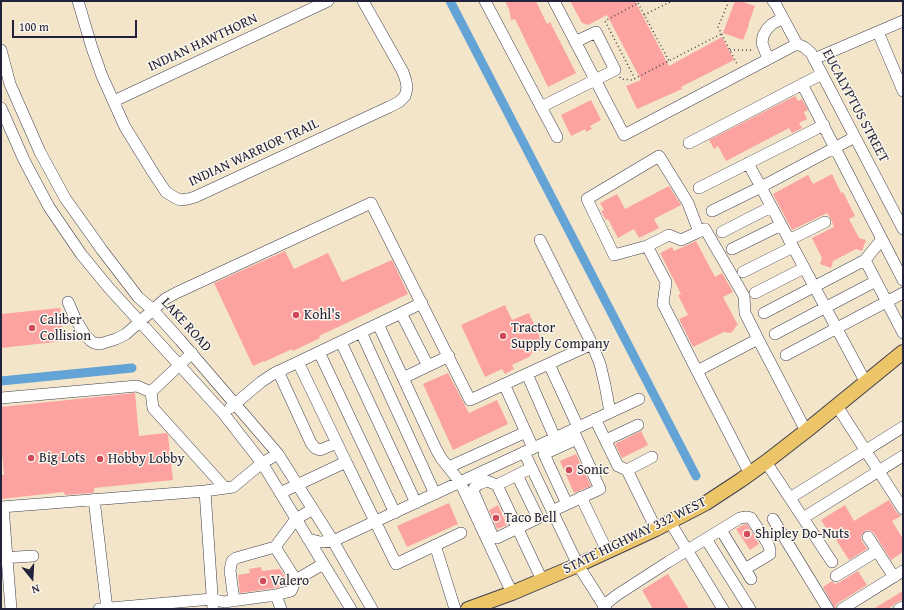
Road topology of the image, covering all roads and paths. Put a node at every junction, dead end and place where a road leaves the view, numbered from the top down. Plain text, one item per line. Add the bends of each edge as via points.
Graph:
1 (78, 1) edge
2 (328, 1) edge
3 (363, 1) edge
4 (485, 1) edge
5 (554, 1) edge
6 (672, 1) edge
7 (729, 1) edge
8 (773, 1) edge
9 (639, 2) edge
10 (644, 15) junction
11 (783, 18) junction
12 (903, 22) edge
13 (878, 32) junction
14 (721, 34) junction
15 (576, 42) junction
16 (797, 44) junction
17 (1, 50) edge
18 (730, 50) junction
19 (766, 54) junction
20 (814, 59) junction
21 (669, 61) junction
22 (615, 70) junction
23 (742, 73) junction
24 (822, 74) junction
25 (635, 79) junction
26 (595, 80) junction
27 (802, 84) junction
28 (903, 91) edge
29 (114, 101) junction
30 (541, 107) junction
31 (1, 108) edge
32 (4, 125) edge
33 (824, 125) junction
34 (557, 137) dead end
35 (855, 137) junction
36 (689, 143) dead end
37 (835, 147) junction
38 (748, 163) junction
39 (761, 187) junction
40 (699, 188) dead end
41 (772, 207) junction
42 (712, 212) dead end
43 (825, 222) dead end
44 (781, 225) junction
45 (903, 229) edge
46 (699, 232) junction
47 (722, 232) dead end
48 (882, 239) junction
49 (540, 240) dead end
50 (791, 244) junction
51 (647, 246) junction
52 (732, 249) dead end
53 (865, 260) junction
54 (804, 268) junction
55 (743, 272) dead end
56 (903, 280) edge
57 (876, 281) junction
58 (814, 287) junction
59 (755, 293) dead end
60 (903, 293) edge
61 (68, 302) dead end
62 (886, 302) junction
63 (422, 304) junction
64 (825, 307) junction
65 (153, 310) junction
66 (401, 313) junction
67 (764, 313) dead end
68 (140, 321) junction
69 (378, 324) junction
70 (836, 328) junction
71 (361, 332) junction
72 (903, 333) edge
73 (775, 334) dead end
74 (758, 339) junction
75 (341, 342) junction
76 (592, 344) junction
77 (319, 352) junction
78 (903, 352) edge
79 (192, 353) junction
80 (786, 355) dead end
81 (448, 356) junction
82 (298, 362) junction
83 (550, 364) junction
84 (179, 366) junction
85 (428, 366) junction
86 (278, 371) junction
87 (697, 371) junction
88 (527, 374) junction
89 (403, 378) junction
90 (866, 383) junction
91 (504, 384) junction
92 (151, 392) junction
93 (1, 398) edge
94 (639, 399) dead end
95 (236, 404) junction
96 (837, 406) junction
97 (610, 412) junction
98 (223, 413) junction
99 (595, 420) junction
100 (638, 425) dead end
101 (903, 427) edge
102 (806, 431) junction
103 (526, 432) junction
104 (576, 432) junction
105 (555, 438) junction
106 (606, 440) junction
107 (337, 443) junction
108 (528, 450) junction
109 (866, 450) junction
110 (278, 454) junction
111 (903, 456) edge
112 (652, 457) dead end
113 (346, 462) junction
114 (766, 462) junction
115 (262, 463) junction
116 (449, 467) junction
117 (532, 468) junction
118 (627, 470) junction
119 (879, 471) junction
120 (750, 474) junction
121 (517, 475) junction
122 (460, 482) junction
123 (298, 484) junction
124 (497, 485) junction
125 (225, 488) junction
126 (205, 491) junction
127 (280, 493) junction
128 (435, 494) junction
129 (581, 497) junction
130 (790, 498) junction
131 (94, 500) junction
132 (416, 503) junction
133 (567, 504) junction
134 (2, 507) edge
135 (313, 509) junction
136 (903, 510) edge
137 (552, 511) junction
138 (395, 512) junction
139 (803, 518) junction
140 (296, 519) junction
141 (773, 519) dead end
142 (375, 522) junction
143 (670, 522) junction
144 (517, 528) junction
145 (656, 529) junction
146 (720, 530) junction
147 (461, 532) dead end
148 (868, 537) dead end
149 (308, 539) junction
150 (706, 539) junction
151 (334, 541) junction
152 (435, 545) junction
153 (275, 547) junction
154 (606, 551) junction
155 (688, 551) junction
156 (877, 551) junction
157 (33, 556) dead end
158 (4, 558) edge
159 (832, 562) dead end
160 (323, 564) junction
161 (578, 565) junction
162 (745, 569) junction
163 (5, 570) edge
164 (898, 574) edge
165 (836, 576) dead end
166 (751, 579) dead end
167 (296, 580) junction
168 (542, 580) junction
169 (512, 593) junction
170 (276, 595) junction
171 (240, 603) edge
172 (213, 604) edge
173 (903, 606) edge
174 (605, 607) edge
175 (745, 607) edge
176 (11, 609) edge
177 (104, 609) edge
178 (281, 609) edge
179 (351, 609) edge
180 (372, 609) edge
181 (455, 609) edge
182 (468, 609) edge
183 (722, 609) edge
184 (828, 609) edge
185 (842, 609) edge
186 (899, 609) edge

1 - 29 street, INDIAN WARRIOR TRAIL via 102,76
2 - 29 street, INDIAN HAWTHORN
3 - 29 street, INDIAN WARRIOR TRAIL via 403,72 407,88 399,102 188,200 174,198 166,192 125,126
4 - 30 street
5 - 15 street
6 - 10 path
7 - 14 path via 718,28
8 - 11 street
9 - 10 path
9 - 25 path via 605,21
10 - 21 path
11 - 16 street
11 - 19 street via 772,24 763,36 762,43
12 - 13 street
13 - 20 street
13 - 28 street
14 - 18 path
14 - 21 path
15 - 22 street via 596,32
15 - 26 street
16 - 19 street
16 - 20 street, EUCALYPTUS STREET via 808,50
17 - 65 street, LAKE ROAD via 10,84 40,152 65,198 138,297
18 - 19 path
18 - 23 path
19 - 23 street
20 - 24 street, EUCALYPTUS STREET
21 - 25 path
22 - 25 path via 621,79
22 - 26 street
23 - 26 street via 624,135
24 - 27 street
24 - 35 street, EUCALYPTUS STREET
26 - 30 street
27 - 33 street
27 - 36 street
30 - 34 street
31 - 32 street
32 - 68 street via 49,207 81,254
33 - 37 street
33 - 38 street
35 - 37 street
35 - 45 street, EUCALYPTUS STREET
37 - 39 street
37 - 48 street
38 - 39 street
38 - 40 street
39 - 41 street
39 - 42 street
41 - 44 street
41 - 47 street
43 - 50 street
44 - 50 street
44 - 52 street
46 - 51 street via 681,240 670,235
46 - 51 street via 688,204 659,156 587,199 614,255
46 - 74 street via 705,229 744,296 745,313
48 - 53 street
48 - 56 street
49 - 76 street
50 - 54 street
50 - 55 street
51 - 87 street via 666,282 663,304
53 - 57 street
53 - 58 street
54 - 58 street
54 - 59 street
57 - 62 street
57 - 64 street
58 - 64 street
58 - 67 street
60 - 62 street
61 - 68 street via 85,335 94,343 100,344 116,339
62 - 70 street
62 - 72 street
63 - 65 street via 371,203 176,292
63 - 66 street
63 - 81 street
64 - 70 street
64 - 73 street
65 - 68 street
65 - 79 street, LAKE ROAD
66 - 69 street
66 - 85 street
68 - 84 street
69 - 71 street
69 - 89 street
70 - 80 street
70 - 90 street
71 - 75 street
71 - 128 street
74 - 87 street
74 - 102 street
75 - 77 street
75 - 132 street
76 - 83 street
76 - 97 street via 600,364
77 - 82 street
77 - 138 street
78 - 90 main road, STATE HIGHWAY 332 WEST
79 - 84 street
79 - 95 street, LAKE ROAD
81 - 85 street
81 - 91 street via 470,400
82 - 86 street
82 - 107 street
83 - 88 street
83 - 104 street
84 - 92 street
84 - 98 street
85 - 89 street
86 - 95 street
86 - 107 street via 315,448 320,450
87 - 120 street
88 - 91 street
88 - 105 street
89 - 116 street via 436,449
90 - 96 main road, STATE HIGHWAY 332 WEST
91 - 103 street
92 - 93 street via 137,386
92 - 125 street via 153,408
94 - 97 street
95 - 98 street
95 - 110 street, LAKE ROAD
96 - 102 main road, STATE HIGHWAY 332 WEST
96 - 109 street
97 - 99 street
98 - 115 street
99 - 104 street
99 - 106 street
100 - 106 street
101 - 109 street
102 - 114 main road, STATE HIGHWAY 332 WEST
103 - 108 street
103 - 116 street
104 - 105 street
104 - 129 street via 600,489
104 - 133 street via 544,454
105 - 108 street
106 - 118 street via 618,466
107 - 113 street
108 - 117 street
108 - 122 street
109 - 119 street
109 - 130 street
110 - 115 street
110 - 123 street, LAKE ROAD
111 - 119 street
112 - 118 street
113 - 123 street
113 - 142 street
114 - 120 main road, STATE HIGHWAY 332 WEST
114 - 130 street
115 - 125 street via 234,487
115 - 127 street
116 - 122 street
117 - 121 street
117 - 137 street
118 - 145 street
119 - 136 street
119 - 139 street
120 - 143 main road, STATE HIGHWAY 332 WEST via 706,503
121 - 124 street
121 - 144 street via 538,518
122 - 128 street
122 - 169 street
123 - 127 street
123 - 135 street, LAKE ROAD
124 - 144 street
124 - 144 street via 487,481 479,484 473,491 493,537 497,538
125 - 126 street
126 - 131 street
126 - 172 street
127 - 140 street
128 - 132 street
129 - 133 street
129 - 154 street
130 - 139 street
131 - 134 street
131 - 177 street
132 - 138 street
133 - 137 street
134 - 158 street
135 - 140 street
135 - 151 street, LAKE ROAD
137 - 161 street
138 - 142 street
139 - 159 street
140 - 149 street
140 - 153 street
141 - 184 street
142 - 151 street
142 - 152 street via 396,564
143 - 145 main road, STATE HIGHWAY 332 WEST
143 - 155 street
144 - 168 street
145 - 154 main road, STATE HIGHWAY 332 WEST
146 - 150 street
146 - 162 street
146 - 162 street via 740,518 751,518 768,544 770,554
147 - 152 street
148 - 156 street
149 - 151 street via 320,542
149 - 160 street
150 - 155 street
150 - 175 street
151 - 180 street, LAKE ROAD
152 - 181 street
153 - 167 street
153 - 171 street via 232,561 230,570
154 - 161 main road, STATE HIGHWAY 332 WEST
155 - 174 street via 617,594
155 - 183 street
156 - 164 street
156 - 165 street
157 - 158 street
158 - 163 street
160 - 167 street
160 - 179 street
161 - 168 main road, STATE HIGHWAY 332 WEST
161 - 174 street
162 - 166 street
163 - 176 street
164 - 185 street
167 - 170 street via 291,591
168 - 169 main road, STATE HIGHWAY 332 WEST
169 - 182 main road, STATE HIGHWAY 332 WEST
170 - 171 street
170 - 178 street
171 - 172 street
172 - 177 street
173 - 186 street

